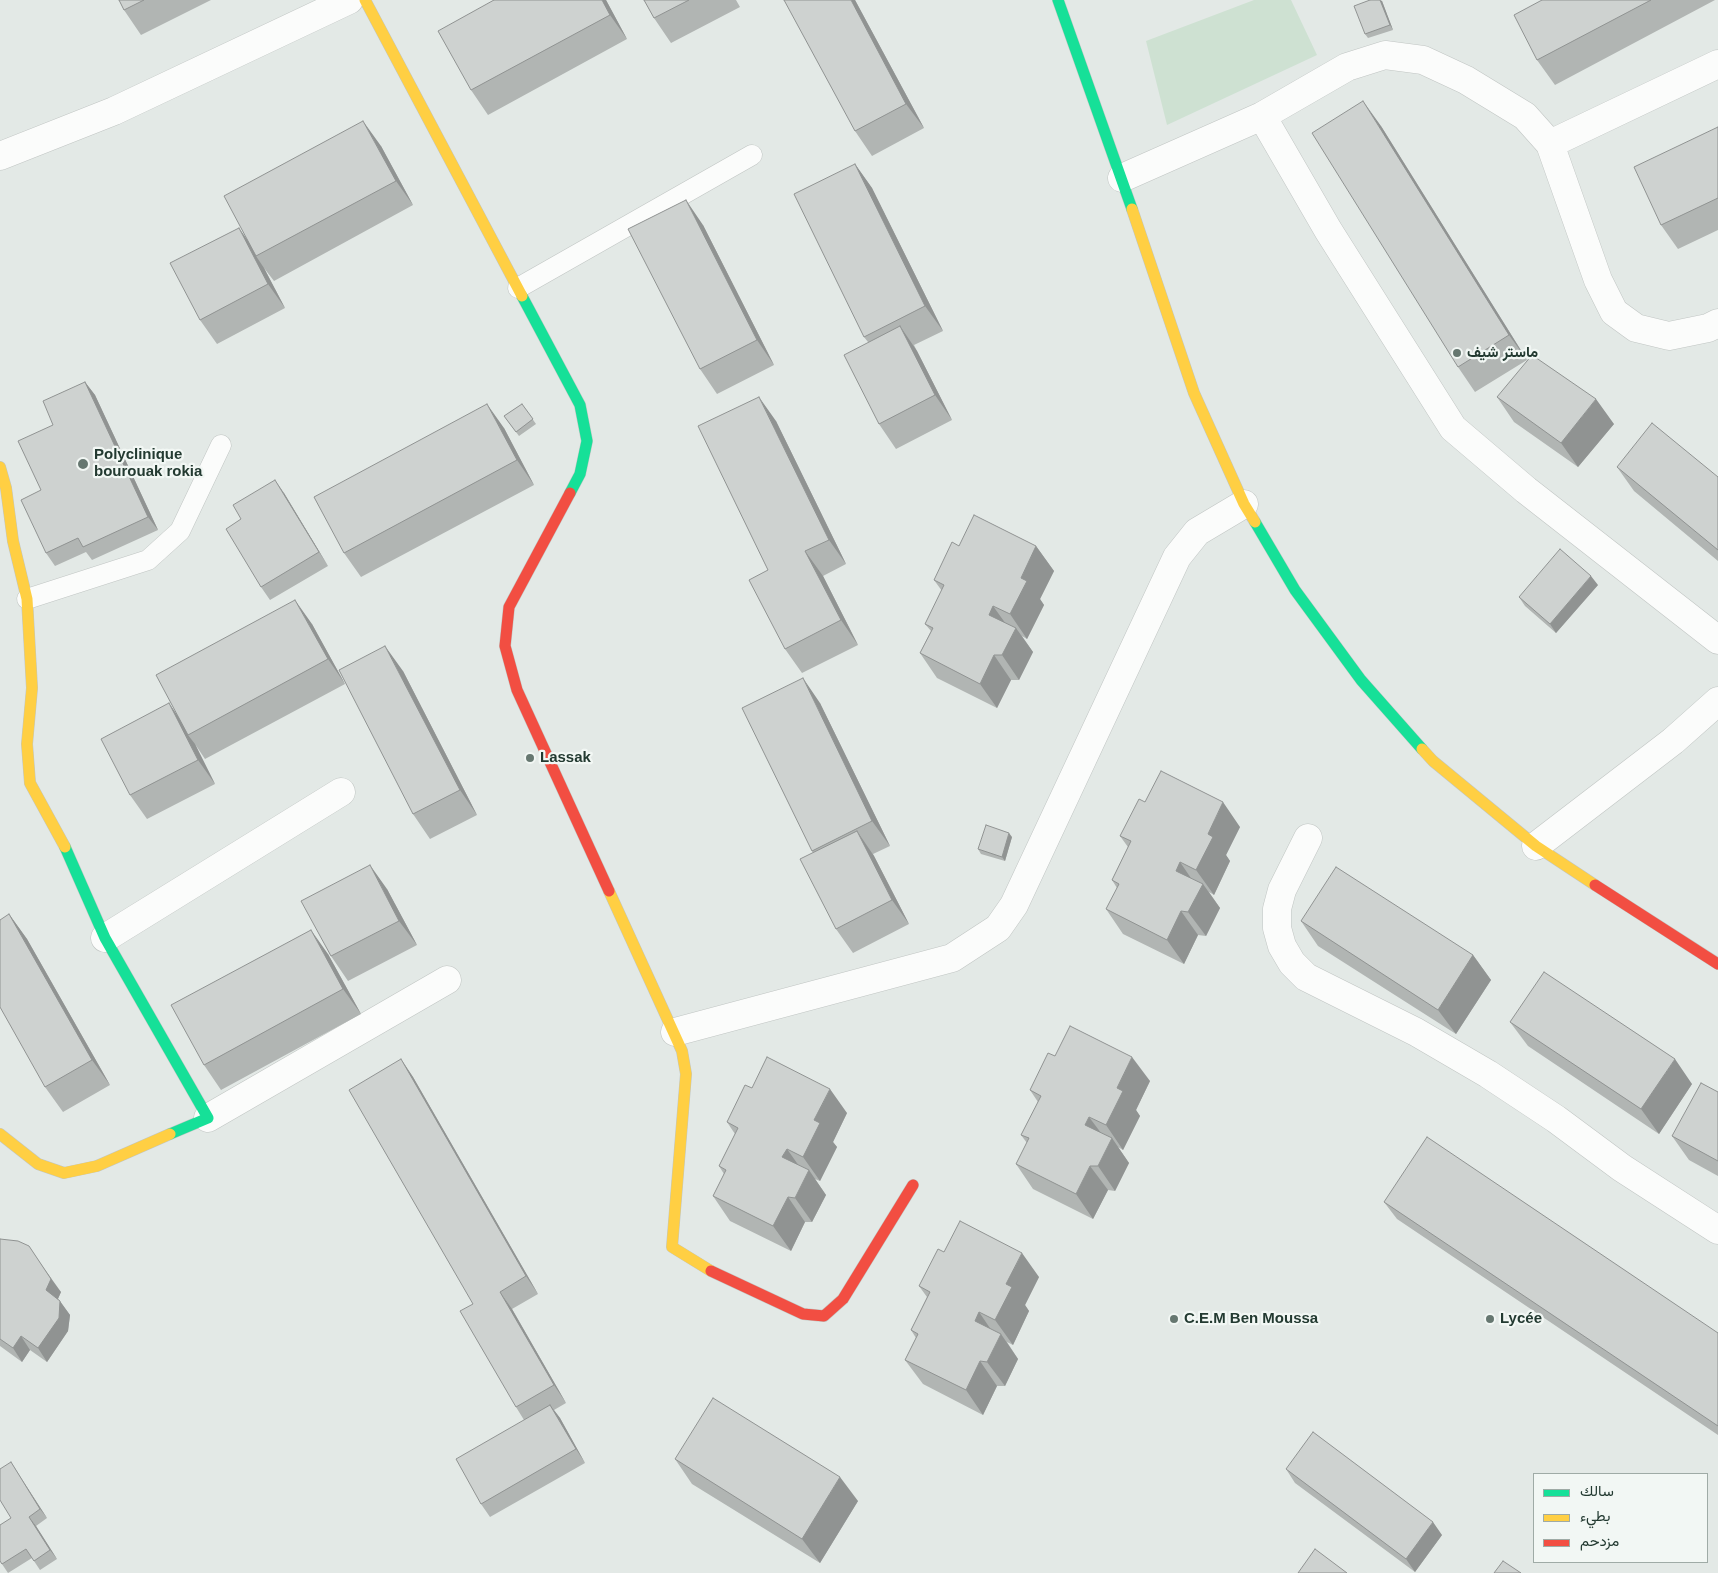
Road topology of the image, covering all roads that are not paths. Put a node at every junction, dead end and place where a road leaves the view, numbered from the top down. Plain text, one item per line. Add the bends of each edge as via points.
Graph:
1 (348, 0) edge
2 (365, 0) edge
3 (1058, 0) edge
4 (1718, 64) edge
5 (1262, 116) junction
6 (1550, 144) junction
7 (752, 155) dead end
8 (0, 156) edge
9 (1122, 178) junction
10 (518, 288) junction
11 (1718, 323) edge
12 (221, 445) dead end
13 (0, 467) edge
14 (1244, 504) junction
15 (27, 599) junction
16 (1718, 640) edge
17 (1718, 702) edge
18 (341, 792) dead end
19 (1308, 838) dead end
20 (1536, 846) junction
21 (105, 938) junction
22 (1718, 964) edge
23 (447, 980) dead end
24 (675, 1032) junction
25 (208, 1118) junction
26 (0, 1134) edge
27 (913, 1185) dead end
28 (1718, 1230) edge

1 - 8 street via 114,111
2 - 10 street
3 - 9 street
4 - 6 street
5 - 6 street via 1347,66 1385,55 1423,60 1466,80 1525,116
5 - 9 street
5 - 16 street via 1328,230 1453,428 1526,490
6 - 11 street via 1598,280 1614,312 1636,328 1669,336
7 - 10 lane
9 - 14 street via 1194,393
10 - 24 street via 580,405 587,441 580,474 509,607 505,646 517,690
12 - 15 lane via 180,531 148,560
13 - 15 street
14 - 20 street via 1296,590 1361,680 1434,761
14 - 24 street via 1197,532 1177,557 1014,905 998,928 952,958
15 - 21 street via 32,688 27,744 30,783 60,837
17 - 20 street
18 - 21 street
19 - 28 street via 1282,890 1277,908 1277,928 1282,946 1306,977 1416,1032 1488,1074 1622,1168
20 - 22 street
21 - 25 street
23 - 25 street
24 - 27 street via 686,1074 672,1247 699,1265 803,1314 824,1316 844,1299
25 - 26 street via 97,1166 64,1173 38,1164

